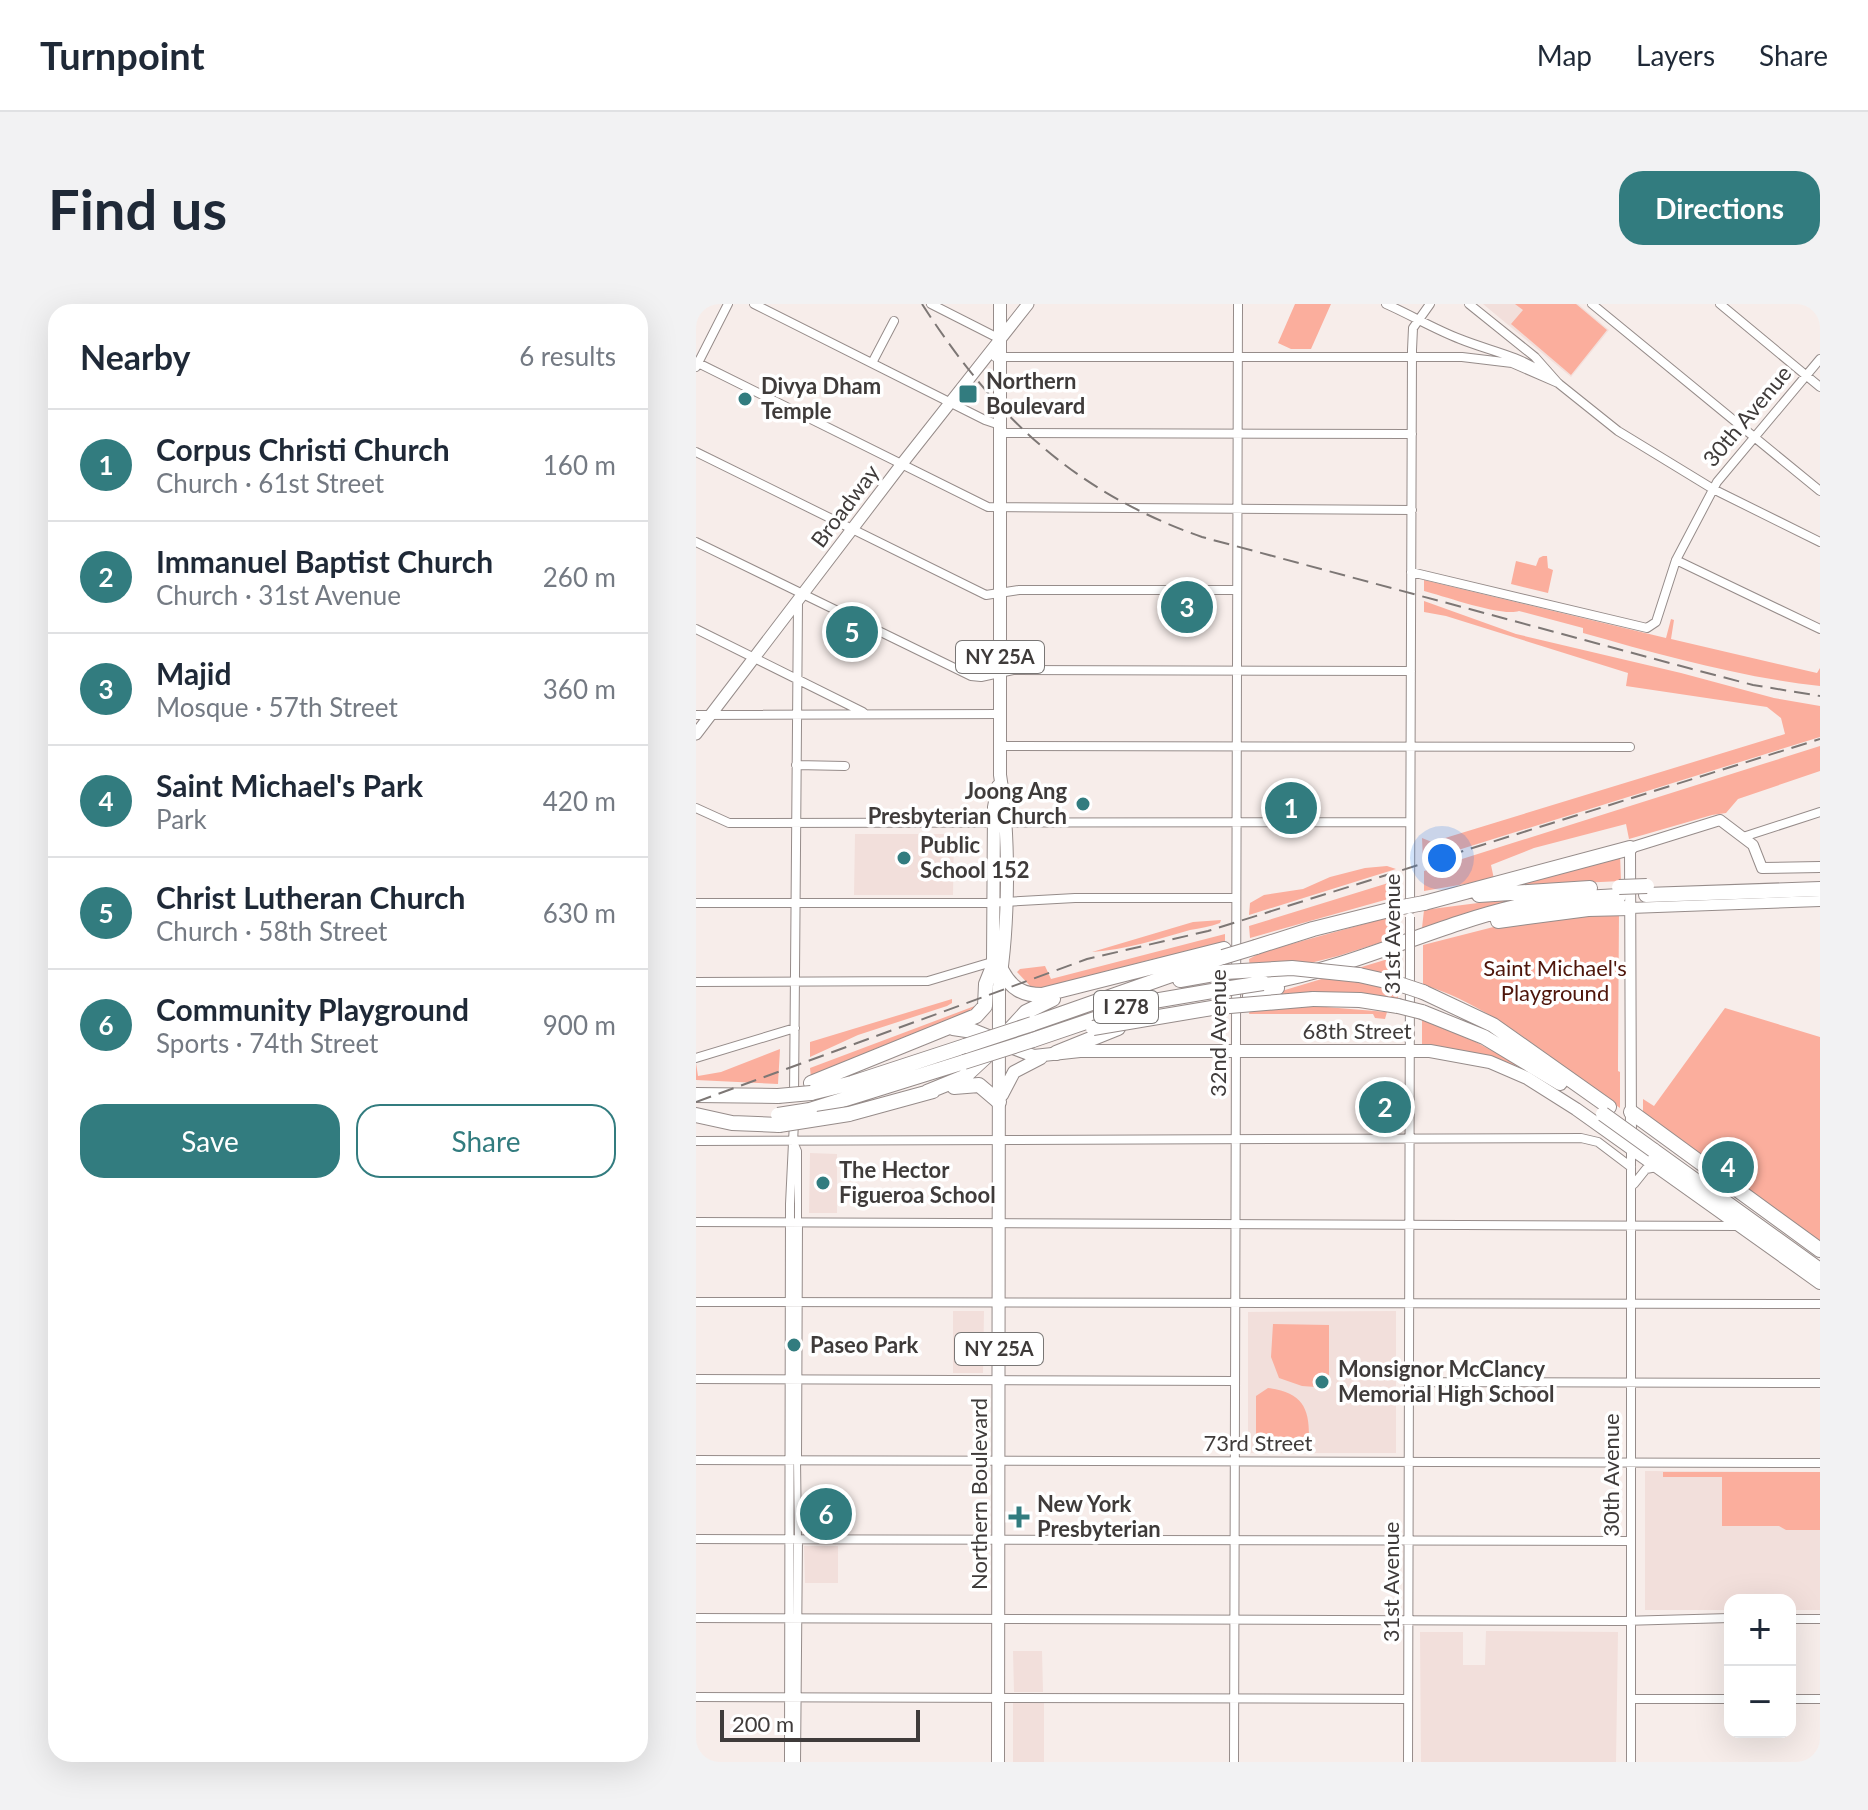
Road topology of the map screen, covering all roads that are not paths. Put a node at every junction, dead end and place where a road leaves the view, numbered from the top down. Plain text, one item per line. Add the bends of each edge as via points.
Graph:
1 (728, 304) edge
2 (754, 304) edge
3 (931, 304) edge
4 (1000, 304) edge
5 (1028, 304) edge
6 (1238, 304) edge
7 (1386, 304) edge
8 (1430, 304) edge
9 (1469, 304) edge
10 (1592, 304) edge
11 (1720, 304) edge
12 (1417, 319) junction
13 (894, 321) dead end
14 (1000, 339) junction
15 (1237, 356) junction
16 (986, 357) junction
17 (1000, 357) junction
18 (1412, 357) junction
19 (1820, 359) edge
20 (872, 363) junction
21 (697, 364) edge
22 (1807, 376) junction
23 (1558, 383) junction
24 (1820, 387) edge
25 (950, 403) junction
26 (1000, 429) junction
27 (1237, 433) junction
28 (1412, 434) junction
29 (1755, 438) junction
30 (696, 452) edge
31 (901, 465) junction
32 (1713, 489) junction
33 (1820, 491) edge
34 (1000, 509) junction
35 (1237, 509) junction
36 (1412, 510) junction
37 (852, 530) junction
38 (696, 542) edge
39 (1820, 542) edge
40 (1676, 560) junction
41 (1411, 572) junction
42 (1237, 590) junction
43 (1001, 593) junction
44 (800, 598) junction
45 (696, 629) edge
46 (1820, 629) edge
47 (755, 658) junction
48 (1237, 671) junction
49 (1411, 671) junction
50 (1000, 674) junction
51 (797, 678) junction
52 (711, 714) junction
53 (796, 714) junction
54 (867, 714) junction
55 (1000, 714) junction
56 (696, 715) edge
57 (696, 734) edge
58 (1000, 746) junction
59 (1237, 747) junction
60 (1411, 747) junction
61 (1630, 747) dead end
62 (796, 765) junction
63 (845, 766) dead end
64 (696, 808) edge
65 (1820, 812) edge
66 (1236, 822) junction
67 (1410, 822) junction
68 (1000, 823) junction
69 (795, 824) junction
70 (1743, 837) junction
71 (1630, 848) junction
72 (1820, 867) edge
73 (1820, 879) edge
74 (1820, 889) edge
75 (1647, 891) junction
76 (1619, 892) junction
77 (1236, 898) junction
78 (1000, 901) junction
79 (1820, 901) edge
80 (696, 903) edge
81 (795, 903) junction
82 (1424, 903) junction
83 (1630, 908) junction
84 (1427, 934) junction
85 (1224, 959) junction
86 (1341, 962) junction
87 (996, 966) junction
88 (696, 982) edge
89 (795, 982) junction
90 (1095, 982) junction
91 (1224, 996) junction
92 (1195, 1010) junction
93 (795, 1028) junction
94 (949, 1029) junction
95 (1033, 1040) junction
96 (999, 1042) junction
97 (1410, 1051) junction
98 (1236, 1052) junction
99 (1056, 1053) junction
100 (965, 1054) junction
101 (696, 1058) edge
102 (811, 1088) junction
103 (927, 1092) junction
104 (696, 1095) edge
105 (999, 1102) junction
106 (1606, 1110) junction
107 (1631, 1112) junction
108 (696, 1115) edge
109 (779, 1120) junction
110 (1236, 1138) junction
111 (1410, 1138) junction
112 (999, 1139) junction
113 (696, 1141) edge
114 (794, 1141) junction
115 (1656, 1146) junction
116 (1631, 1149) junction
117 (1631, 1167) junction
118 (1658, 1167) junction
119 (1631, 1188) junction
120 (696, 1222) edge
121 (794, 1222) junction
122 (999, 1222) junction
123 (1236, 1223) junction
124 (1409, 1223) junction
125 (1632, 1224) junction
126 (1741, 1226) junction
127 (1820, 1250) edge
128 (1820, 1259) edge
129 (1820, 1270) edge
130 (1820, 1283) edge
131 (794, 1301) junction
132 (696, 1302) edge
133 (999, 1302) junction
134 (1235, 1303) junction
135 (1409, 1303) junction
136 (1631, 1303) junction
137 (1820, 1304) edge
138 (696, 1379) edge
139 (793, 1380) junction
140 (999, 1381) junction
141 (1235, 1381) junction
142 (1409, 1382) junction
143 (1631, 1382) junction
144 (1820, 1383) edge
145 (696, 1460) edge
146 (794, 1460) junction
147 (999, 1460) junction
148 (1235, 1461) junction
149 (1409, 1461) junction
150 (1631, 1462) junction
151 (1820, 1463) edge
152 (696, 1539) edge
153 (794, 1539) junction
154 (999, 1539) junction
155 (1235, 1540) junction
156 (1409, 1540) junction
157 (1631, 1541) junction
158 (696, 1618) edge
159 (793, 1618) junction
160 (998, 1618) junction
161 (1724, 1618) edge
162 (1235, 1619) junction
163 (1796, 1619) edge
164 (1820, 1619) edge
165 (1631, 1620) junction
166 (1409, 1621) junction
167 (696, 1697) edge
168 (998, 1697) junction
169 (792, 1698) junction
170 (1234, 1698) junction
171 (1408, 1699) junction
172 (1631, 1699) junction
173 (1724, 1699) edge
174 (1796, 1699) edge
175 (1820, 1699) edge
176 (789, 1762) edge
177 (796, 1762) edge
178 (998, 1762) edge
179 (1234, 1762) edge
180 (1408, 1762) edge
181 (1631, 1762) edge

1 - 21 street
2 - 20 street
3 - 14 street
4 - 14 main road, Northern Boulevard / NY 25A
5 - 14 main road, Broadway
6 - 15 street, 32nd Avenue
7 - 12 street
8 - 12 street
9 - 23 street via 1535,357
10 - 29 street
11 - 22 street
12 - 18 street, 31st Avenue
12 - 23 street via 1528,363
13 - 20 street
14 - 16 main road, Broadway
14 - 17 main road, Northern Boulevard / NY 25A
15 - 17 street
15 - 18 street
15 - 27 street, 32nd Avenue
16 - 17 street
16 - 25 main road, Broadway
17 - 26 main road, Northern Boulevard / NY 25A
18 - 23 street via 1490,359
18 - 28 street, 31st Avenue
19 - 22 street, 30th Avenue
20 - 25 street
21 - 31 street
22 - 24 street
22 - 29 street, 30th Avenue
23 - 32 street via 1618,431
25 - 26 street
25 - 31 main road, Broadway
26 - 27 street
26 - 34 main road, Northern Boulevard / NY 25A
27 - 28 street
27 - 35 street, 32nd Avenue
28 - 36 street, 31st Avenue
29 - 32 street, 30th Avenue
29 - 33 street
30 - 37 street
31 - 34 street via 983,506
31 - 37 main road, Broadway
32 - 39 street
32 - 40 street, 30th Avenue
34 - 35 street
34 - 43 main road, Northern Boulevard / NY 25A
35 - 36 street
35 - 42 street, 32nd Avenue
36 - 41 street, 31st Avenue
37 - 43 street via 980,593
37 - 44 main road, Broadway
38 - 44 street
40 - 41 street, 30th Avenue via 1656,622 1647,628
40 - 46 street
41 - 49 street, 31st Avenue
42 - 43 street
42 - 48 street, 32nd Avenue
43 - 50 main road, Northern Boulevard / NY 25A
44 - 47 main road, Broadway
44 - 50 street via 971,676
44 - 51 street
45 - 47 street
47 - 51 street
47 - 52 main road, Broadway
48 - 49 street
48 - 50 street
48 - 59 street, 32nd Avenue
49 - 60 street, 31st Avenue
50 - 55 main road, Northern Boulevard / NY 25A
51 - 53 street
51 - 54 street
52 - 53 street
52 - 56 street
52 - 57 main road, Broadway
53 - 54 street
53 - 62 street
54 - 55 street
55 - 58 main road, Northern Boulevard / NY 25A
58 - 59 street
58 - 68 main road, Northern Boulevard / NY 25A
59 - 60 street
59 - 66 street, 32nd Avenue
60 - 61 street
60 - 67 street, 31st Avenue
62 - 63 street
62 - 69 street
64 - 69 street via 729,823
65 - 70 street
66 - 67 street
66 - 68 street
66 - 77 street, 32nd Avenue
67 - 97 street, 31st Avenue, bridge
68 - 69 street
68 - 78 main road, Northern Boulevard / NY 25A
69 - 81 street
70 - 71 street via 1720,820
70 - 72 street via 1753,845 1763,869
71 - 82 highway
71 - 83 street, 30th Avenue
73 - 75 highway, I 278
74 - 75 highway, I 278
75 - 76 highway, I 278, bridge
76 - 82 highway, I 278 via 1506,893
76 - 84 highway, I 278 via 1528,905
77 - 78 street
77 - 98 street, 32nd Avenue
78 - 81 street
78 - 87 main road, Northern Boulevard / NY 25A
79 - 83 street
80 - 81 street
81 - 89 street
82 - 85 highway, I 278, bridge via 1256,944
83 - 84 highway via 1549,913
83 - 107 street, 30th Avenue
84 - 86 highway, I 278
85 - 90 highway
85 - 100 highway, I 278, bridge via 1032,1024
85 - 106 highway, bridge via 1359,975 1423,992 1503,1032
86 - 91 highway, I 278, bridge
86 - 91 highway, bridge via 1250,996
87 - 89 street via 928,981
87 - 90 highway via 1014,987 1031,994
87 - 94 highway via 986,984 983,1010
87 - 96 main road, Northern Boulevard / NY 25A
88 - 89 street
89 - 93 street
90 - 96 highway via 1031,1009
91 - 92 highway
91 - 95 highway, I 278 via 1142,1003
92 - 95 highway, bridge
92 - 99 highway via 1114,1029
92 - 106 highway, bridge via 1313,999 1398,1006 1461,1026
93 - 101 street
93 - 114 street
94 - 96 highway via 968,1029
94 - 102 highway
95 - 100 highway, I 278, bridge
96 - 99 main road via 1029,1055
96 - 103 highway via 970,1073
96 - 105 main road, Northern Boulevard
97 - 98 main road, 68th Street
97 - 111 street, 31st Avenue
97 - 116 main road, 68th Street via 1471,1057 1510,1069
98 - 99 main road, 68th Street
98 - 110 street, 32nd Avenue
99 - 105 main road via 1017,1069
100 - 102 highway, I 278
100 - 109 highway, I 278, bridge
102 - 104 highway
103 - 105 highway via 975,1084
103 - 109 highway, bridge via 849,1114
105 - 112 main road, Northern Boulevard
106 - 115 highway
107 - 116 street, 30th Avenue
107 - 127 highway
108 - 109 highway via 732,1123
110 - 111 street
110 - 112 street
110 - 123 street, 32nd Avenue
111 - 117 street via 1591,1139
111 - 124 street, 31st Avenue
112 - 114 street
112 - 122 main road, Northern Boulevard / NY 25A
113 - 114 street
114 - 121 street
115 - 128 highway
115 - 129 highway
116 - 117 street, 30th Avenue
116 - 118 main road, 68th Street
117 - 119 street, 30th Avenue
118 - 119 street via 1640,1173
118 - 126 main road, 68th Street
119 - 125 street, 30th Avenue
120 - 121 street
121 - 122 street
121 - 131 street
122 - 123 street
122 - 133 main road, Northern Boulevard / NY 25A
123 - 124 street
123 - 134 street, 32nd Avenue
124 - 125 street
124 - 135 street, 31st Avenue
125 - 126 street
125 - 136 street, 30th Avenue
126 - 130 main road, 68th Street
131 - 132 street
131 - 133 street
131 - 139 street
133 - 134 street
133 - 140 main road, Northern Boulevard / NY 25A
134 - 135 street
134 - 141 street, 32nd Avenue
135 - 136 street
135 - 142 street, 31st Avenue
136 - 137 street
136 - 143 street, 30th Avenue
138 - 139 street
139 - 140 street
139 - 146 street
140 - 141 street
140 - 147 main road, Northern Boulevard / NY 25A
141 - 148 street, 32nd Avenue
142 - 143 street
142 - 149 street, 31st Avenue
143 - 144 street
143 - 150 street, 30th Avenue
145 - 146 street, 73rd Street
146 - 147 street, 73rd Street
146 - 153 street
147 - 148 street, 73rd Street
147 - 154 main road, Northern Boulevard / NY 25A
148 - 149 street, 73rd Street
148 - 155 street, 32nd Avenue
149 - 150 street, 73rd Street
149 - 156 street, 31st Avenue
150 - 151 street, 73rd Street
150 - 157 street, 30th Avenue
152 - 153 street
153 - 154 street
153 - 159 street
154 - 155 street
154 - 160 main road, Northern Boulevard / NY 25A
155 - 156 street
155 - 162 street, 32nd Avenue
156 - 157 street
156 - 166 street, 31st Avenue
157 - 165 street, 30th Avenue
158 - 159 street
159 - 160 street
159 - 169 street
160 - 162 street
160 - 168 main road, Northern Boulevard / NY 25A
161 - 165 street
162 - 166 street
162 - 170 street, 32nd Avenue
163 - 164 street
165 - 166 street
165 - 172 street, 30th Avenue
166 - 171 street, 31st Avenue
167 - 169 street
168 - 169 street
168 - 170 street
168 - 178 main road, Northern Boulevard / NY 25A
169 - 176 street
169 - 177 street
170 - 171 street
170 - 179 street, 32nd Avenue
171 - 180 street, 31st Avenue
172 - 173 street
172 - 181 street, 30th Avenue
174 - 175 street

